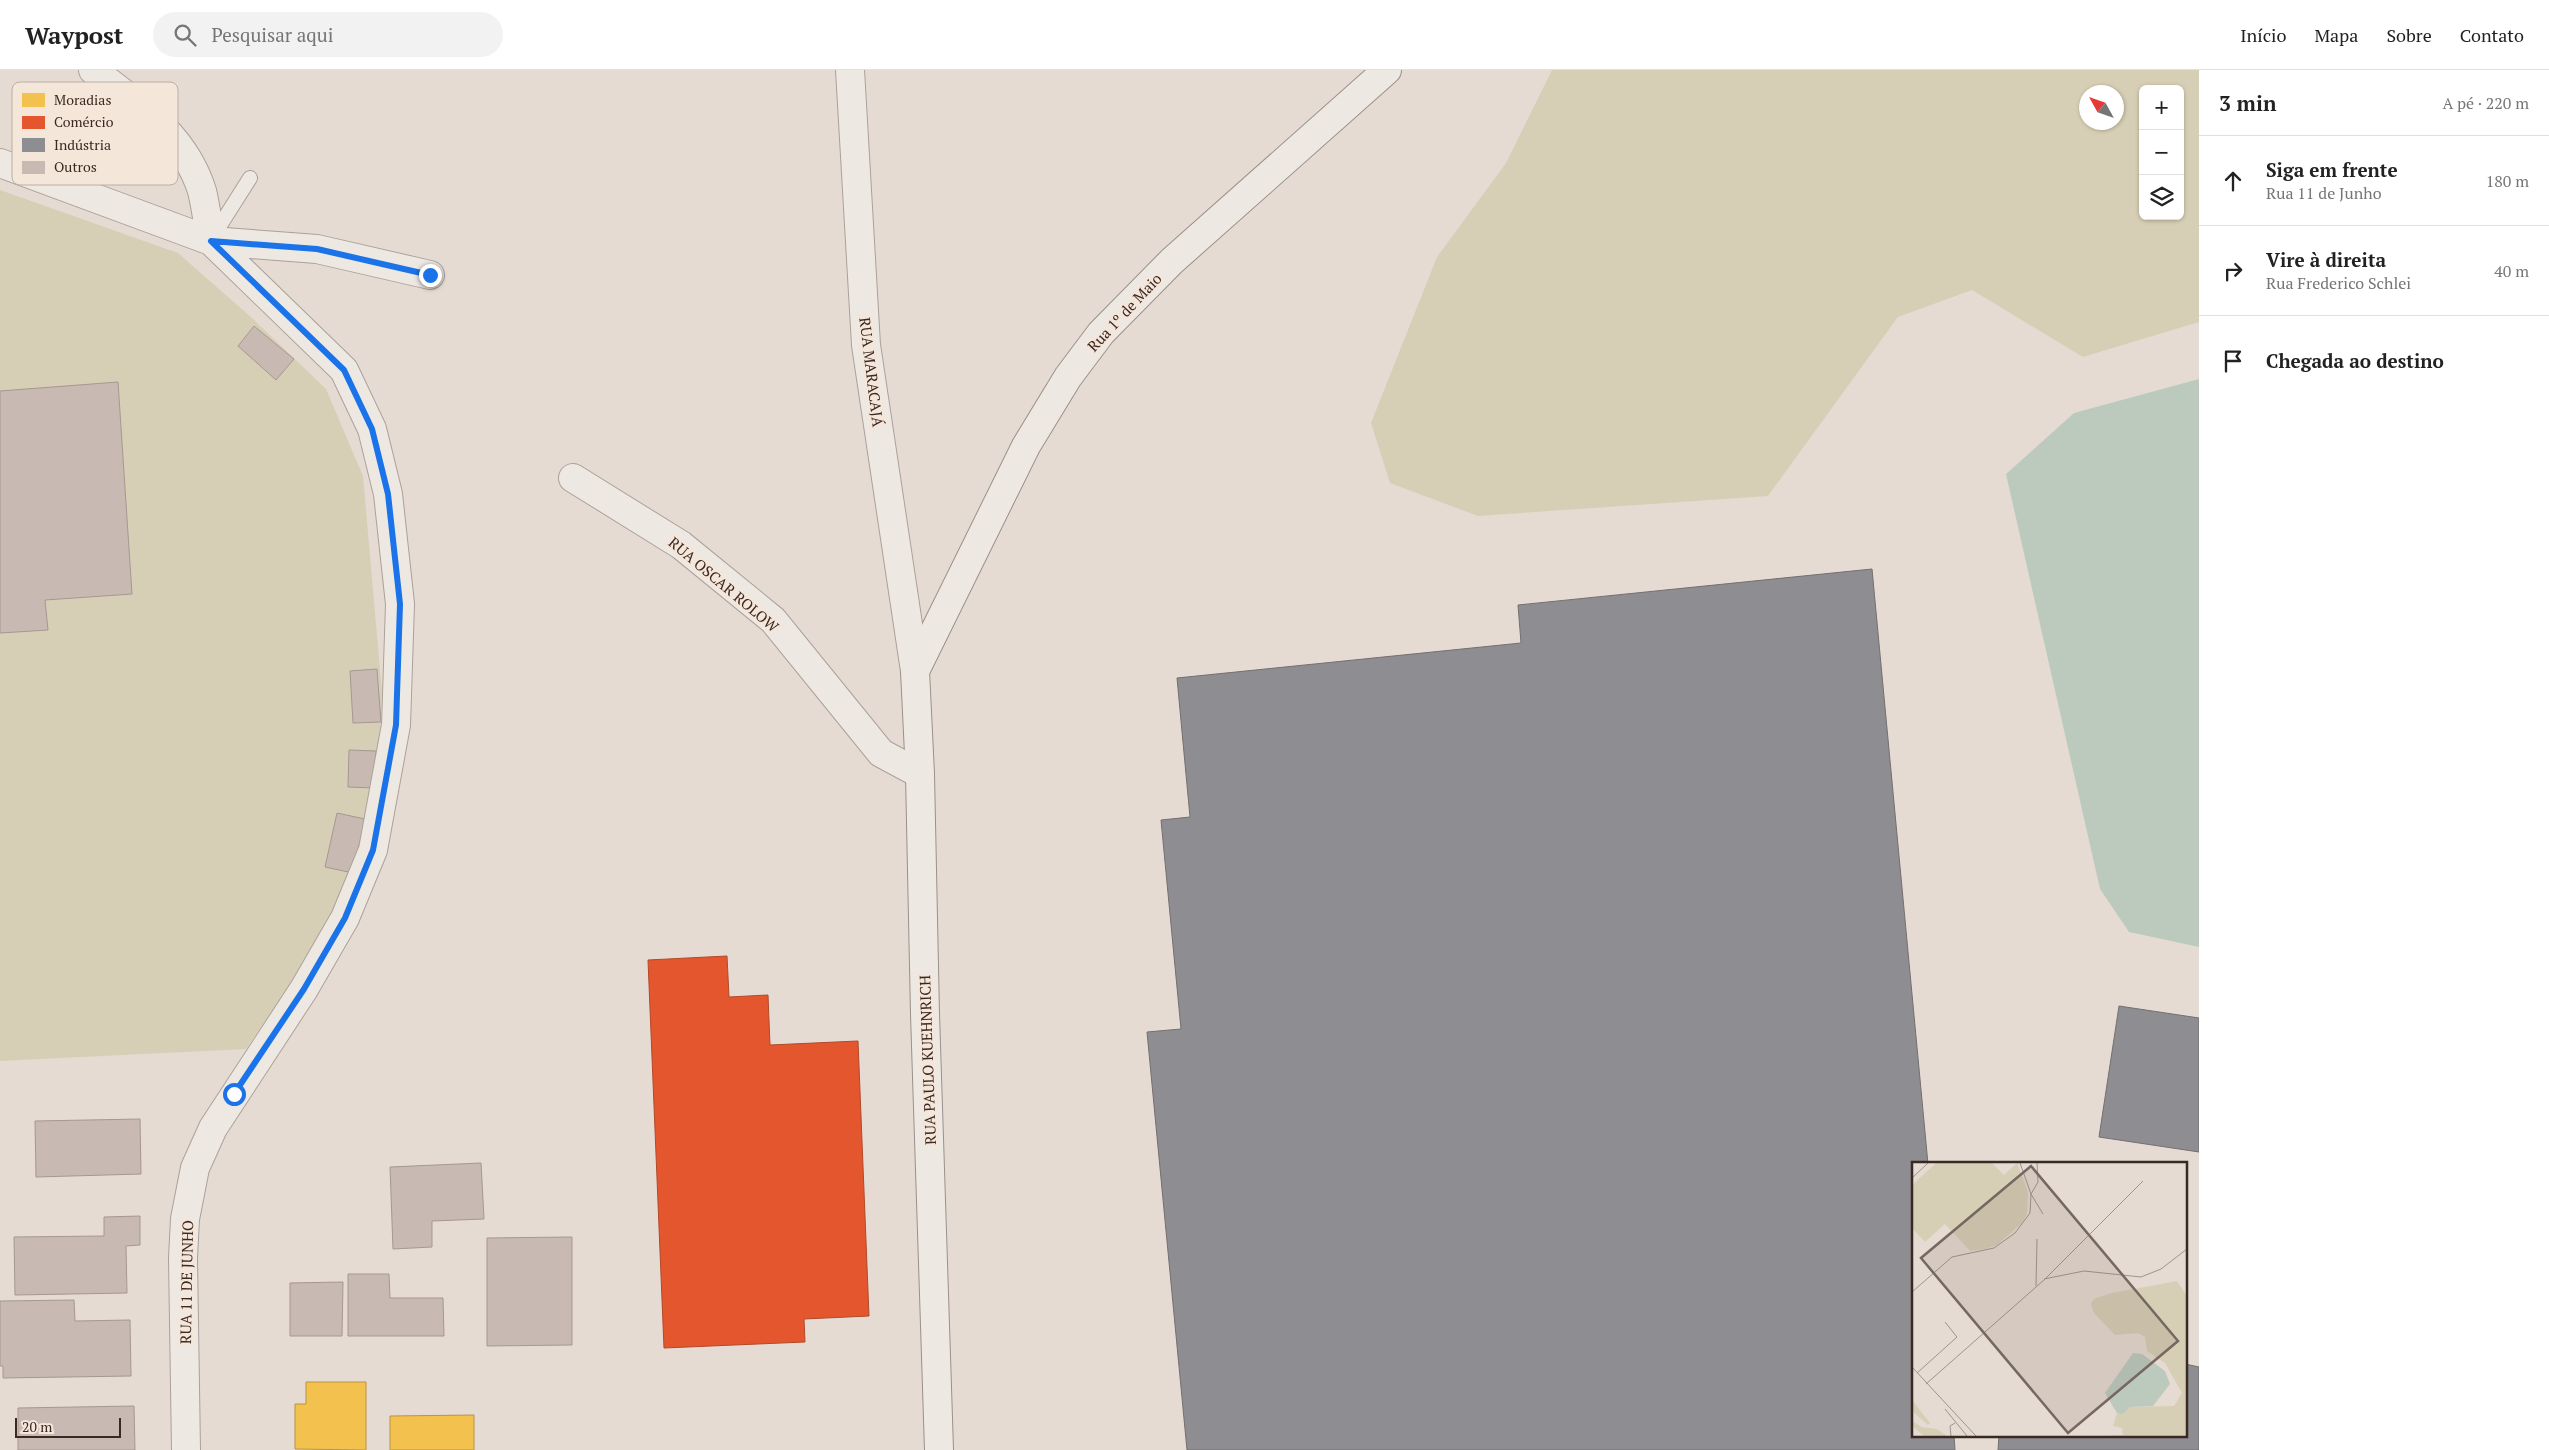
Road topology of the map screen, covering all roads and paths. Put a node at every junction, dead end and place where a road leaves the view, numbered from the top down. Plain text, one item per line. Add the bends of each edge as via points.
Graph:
1 (93, 70) edge
2 (850, 70) edge
3 (1387, 70) edge
4 (108, 82) edge
5 (178, 145) edge
6 (0, 163) edge
7 (12, 167) edge
8 (250, 178) dead end
9 (60, 185) edge
10 (211, 241) junction
11 (430, 275) dead end
12 (573, 478) dead end
13 (915, 671) junction
14 (920, 774) junction
15 (186, 1450) edge
16 (939, 1450) edge

1 - 4 street
2 - 13 street, RUA MARACAJÁ via 866,345
3 - 13 street, Rua 1º de Maio via 1172,261 1101,333 1068,377 1026,446
5 - 10 street via 202,191
6 - 7 street
8 - 10 lane
9 - 10 street
10 - 11 street via 317,249
10 - 15 street, RUA 11 DE JUNHO via 344,370 372,429 388,494 400,604 396,725 373,850 345,918 304,989 213,1128 195,1168 183,1258
12 - 14 street, RUA OSCAR ROLOW via 681,545 773,620 881,753
13 - 14 street, RUA PAULO KUEHNRICH
14 - 16 street, RUA PAULO KUEHNRICH

